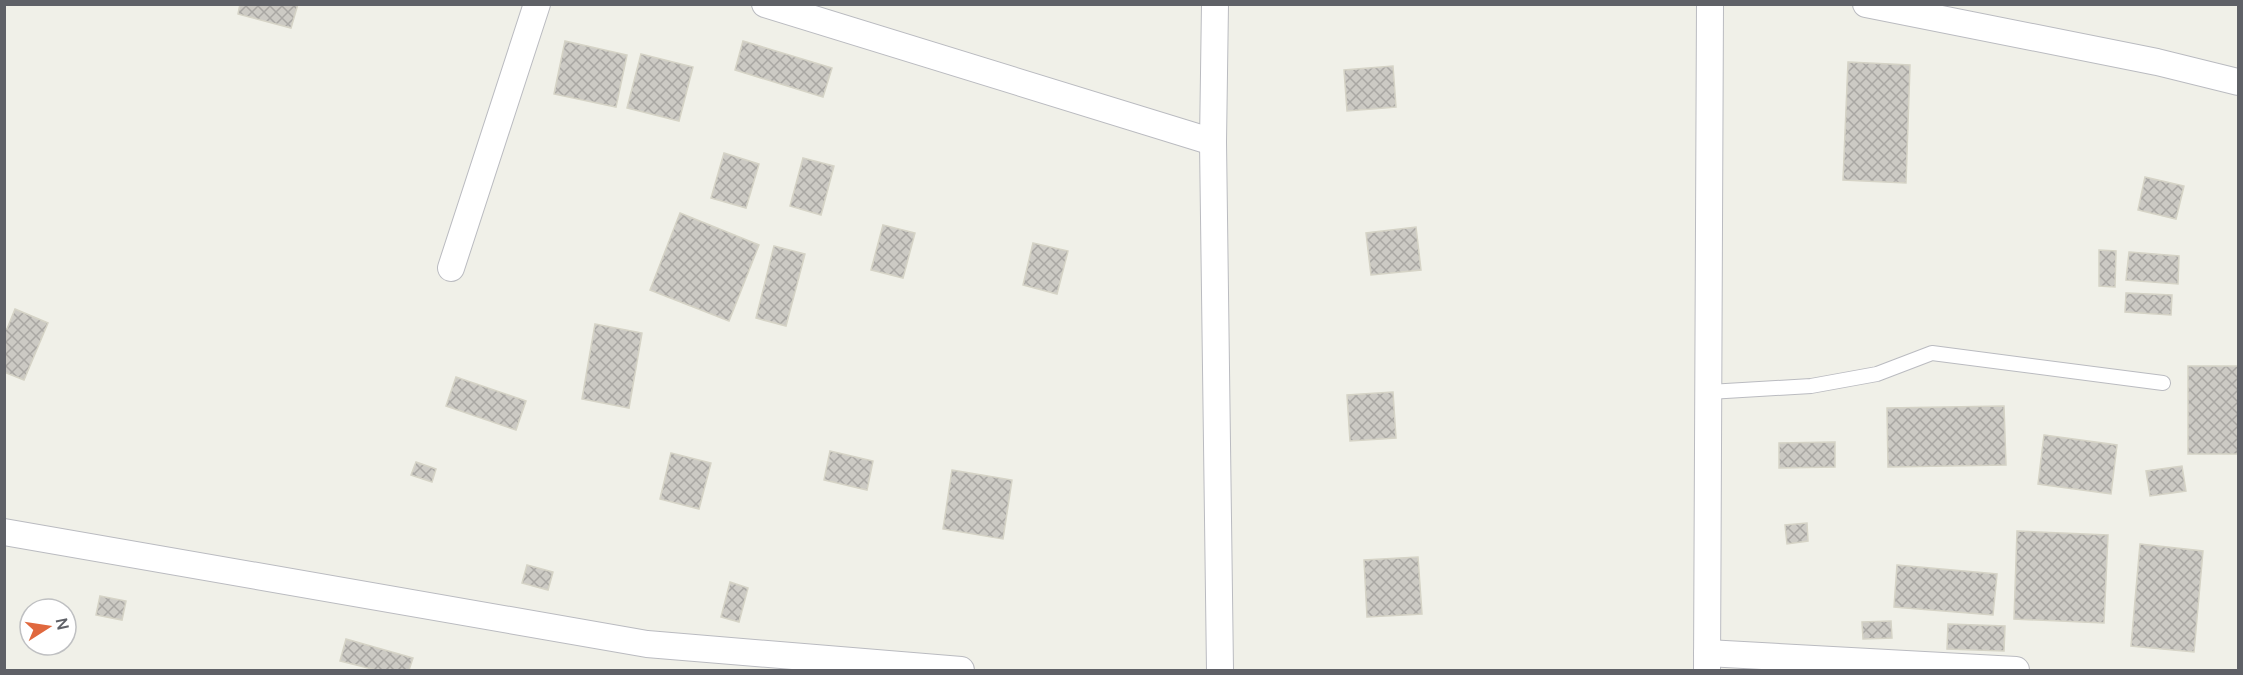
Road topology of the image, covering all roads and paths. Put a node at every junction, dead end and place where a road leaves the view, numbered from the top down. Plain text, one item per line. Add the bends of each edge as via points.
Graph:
1 (537, 4) edge
2 (765, 4) edge
3 (1215, 4) edge
4 (1710, 4) edge
5 (1866, 4) edge
6 (2238, 82) edge
7 (1213, 142) junction
8 (451, 268) dead end
9 (2163, 383) dead end
10 (1709, 392) junction
11 (4, 532) edge
12 (1707, 662) edge
13 (961, 670) edge
14 (1220, 670) edge
15 (2016, 670) edge

1 - 8 street
2 - 7 street
3 - 7 street
4 - 10 street
5 - 6 street
7 - 14 street
9 - 10 lane via 1932,353 1877,374 1811,386
10 - 12 street
11 - 13 street via 647,644
12 - 15 street

